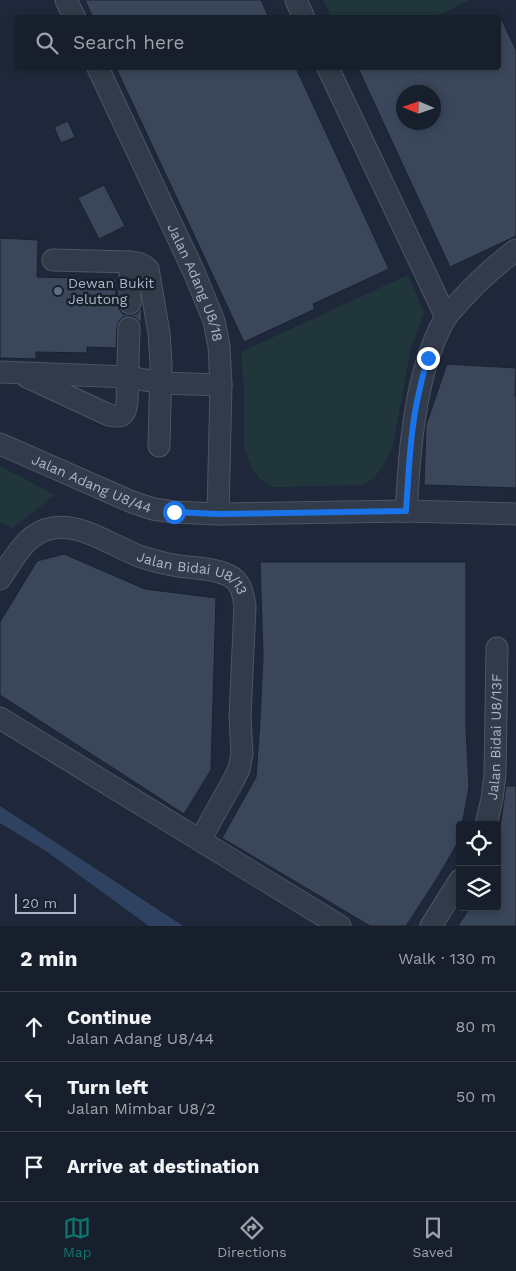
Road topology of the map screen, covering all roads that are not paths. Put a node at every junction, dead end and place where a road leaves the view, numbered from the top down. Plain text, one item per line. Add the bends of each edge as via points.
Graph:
1 (66, 0) edge
2 (296, 0) edge
3 (73, 15) edge
4 (303, 15) edge
5 (99, 70) edge
6 (329, 70) edge
7 (516, 250) edge
8 (53, 260) dead end
9 (130, 262) junction
10 (130, 303) dead end
11 (446, 317) junction
12 (129, 328) dead end
13 (9, 372) edge
14 (128, 377) junction
15 (161, 383) junction
16 (221, 385) junction
17 (0, 444) edge
18 (159, 446) dead end
19 (406, 511) junction
20 (218, 514) junction
21 (516, 514) edge
22 (0, 579) edge
23 (497, 648) dead end
24 (0, 718) edge
25 (487, 821) edge
26 (200, 840) junction
27 (456, 886) edge
28 (340, 926) edge
29 (431, 926) edge

1 - 3 street
2 - 4 street
5 - 16 street, Jalan Adang U8/18 via 206,298 219,346
6 - 11 street
7 - 11 street via 472,288
8 - 9 street
9 - 10 street
9 - 15 street via 144,265 148,270 159,333
11 - 19 street via 419,389
12 - 14 street
13 - 14 street
13 - 14 street via 117,417 126,411
14 - 15 street
15 - 16 street
15 - 18 street
16 - 20 street, Jalan Adang U8/18
17 - 20 street, Jalan Adang U8/44 via 153,509
19 - 20 street, Jalan Adang U8/44
19 - 21 street, Jalan Adang U8/44
22 - 26 street, Jalan Bidai U8/13 via 34,535 66,527 78,529 140,556 171,565 216,570 239,582 245,606 240,717 242,754 233,782
23 - 25 street, Jalan Bidai U8/13F via 495,774
24 - 26 street
26 - 28 street
27 - 29 street

